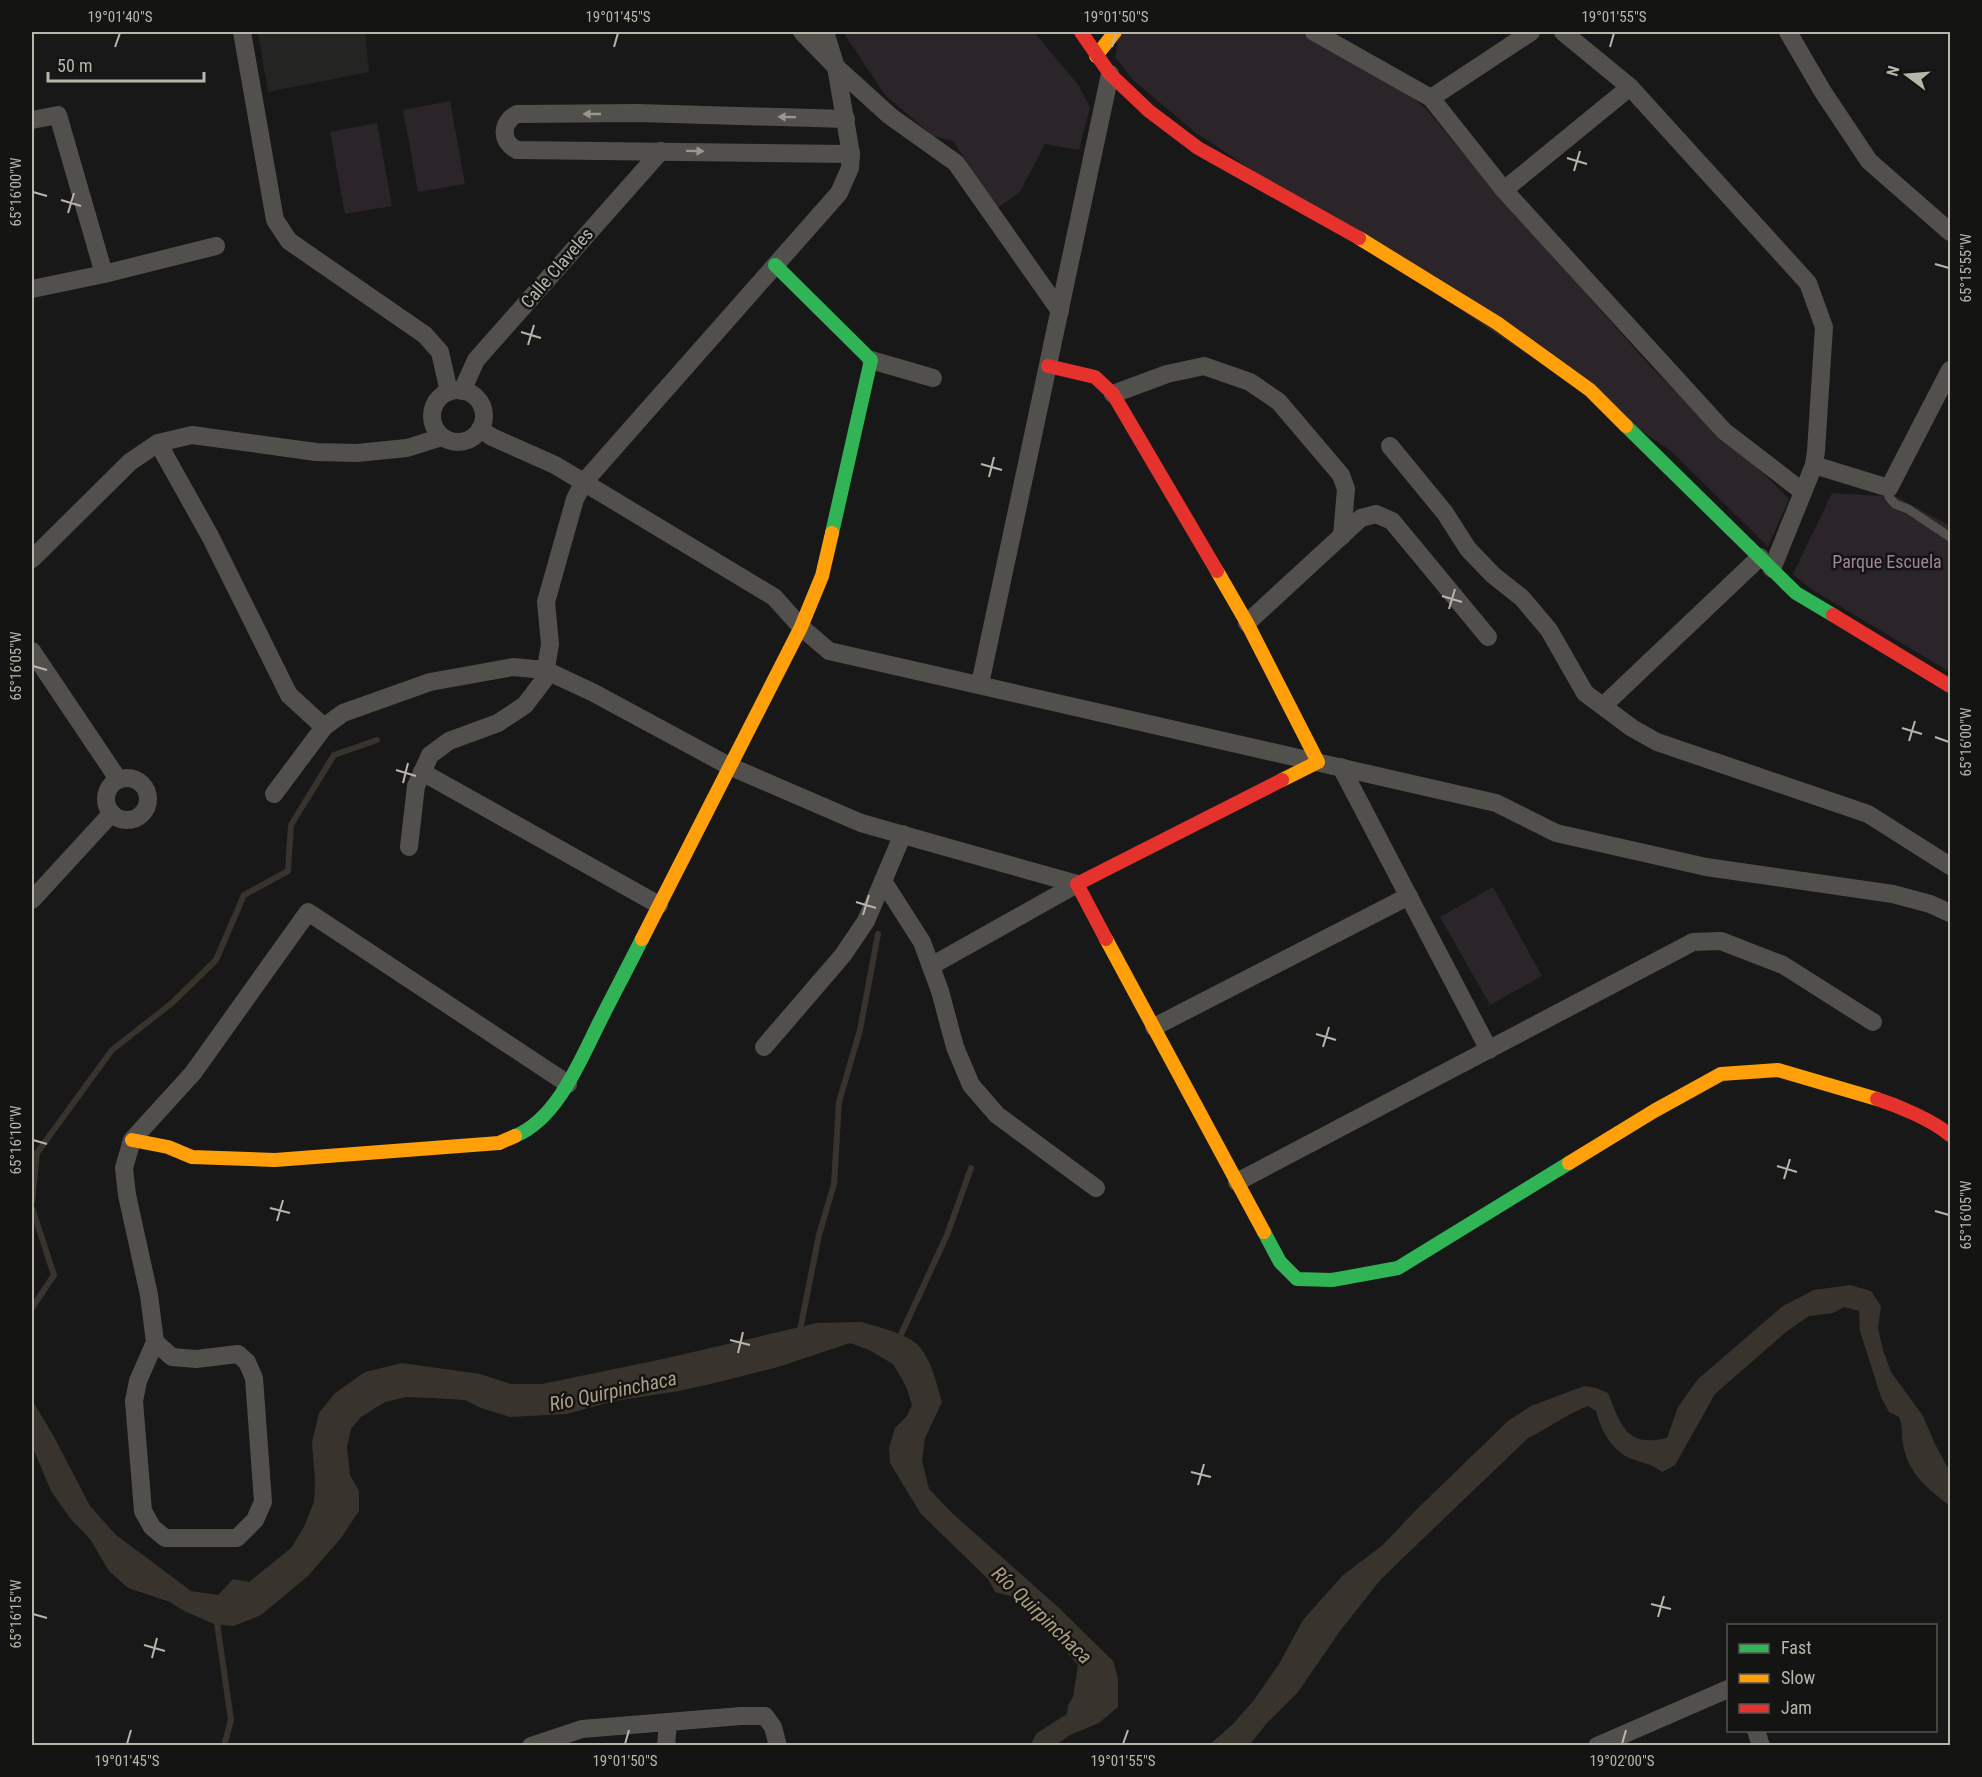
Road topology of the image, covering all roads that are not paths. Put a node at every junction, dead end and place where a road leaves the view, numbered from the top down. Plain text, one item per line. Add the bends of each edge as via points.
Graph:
1 (242, 32) edge
2 (802, 32) edge
3 (825, 32) edge
4 (1081, 32) edge
5 (1115, 32) edge
6 (1314, 32) edge
7 (1531, 32) edge
8 (1564, 32) edge
9 (1788, 32) edge
10 (1096, 56) junction
11 (836, 67) junction
12 (1110, 74) junction
13 (1630, 87) junction
14 (1431, 98) junction
15 (846, 119) junction
16 (32, 120) edge
17 (661, 151) junction
18 (851, 153) junction
19 (1504, 190) junction
20 (1950, 232) edge
21 (216, 246) dead end
22 (775, 266) junction
23 (104, 274) junction
24 (32, 289) edge
25 (1060, 311) junction
26 (871, 360) junction
27 (1048, 366) junction
28 (1950, 370) edge
29 (933, 378) dead end
30 (455, 391) junction
31 (1113, 394) junction
32 (480, 429) junction
33 (442, 437) junction
34 (158, 443) junction
35 (1390, 446) dead end
36 (1814, 465) junction
37 (584, 482) junction
38 (1888, 488) junction
39 (1803, 492) junction
40 (1342, 536) junction
41 (1950, 537) edge
42 (32, 559) edge
43 (1766, 563) junction
44 (1247, 623) junction
45 (801, 627) junction
46 (1488, 637) dead end
47 (32, 651) edge
48 (545, 670) junction
49 (980, 684) junction
50 (1950, 686) edge
51 (1603, 706) junction
52 (324, 727) junction
53 (1318, 762) junction
54 (729, 766) junction
55 (1341, 767) junction
56 (422, 772) junction
57 (118, 779) junction
58 (274, 794) dead end
59 (111, 814) junction
60 (903, 834) junction
61 (410, 847) dead end
62 (1950, 866) edge
63 (883, 881) junction
64 (1077, 884) junction
65 (1409, 896) junction
66 (32, 900) edge
67 (658, 906) junction
68 (1950, 913) edge
69 (931, 966) junction
70 (1873, 1022) dead end
71 (1154, 1027) junction
72 (764, 1047) dead end
73 (1489, 1050) junction
74 (568, 1084) junction
75 (1950, 1135) edge
76 (132, 1140) junction
77 (1237, 1182) junction
78 (1096, 1188) dead end
79 (155, 1342) junction
80 (1727, 1689) edge
81 (668, 1722) junction
82 (531, 1746) edge
83 (666, 1746) edge
84 (778, 1746) edge
85 (1597, 1746) edge

1 - 30 street via 275,220 289,241 425,335 440,352
2 - 11 street
3 - 11 street
4 - 10 street
5 - 10 street
6 - 14 street
7 - 14 street
8 - 13 street
9 - 20 street via 1869,161
10 - 12 street
11 - 15 street
11 - 25 street via 890,116 956,164
12 - 25 street
12 - 43 street via 1149,111 1198,148 1379,250 1497,323 1590,390
13 - 19 street
13 - 36 street via 1808,283 1824,327
14 - 19 street
15 -> 17 street via 517,114 505,128 509,146 517,150
15 - 18 street
16 - 23 street via 58,115
17 -> 18 street
17 - 30 street, Calle Claveles via 476,360
18 - 22 street via 850,168 839,193
19 - 39 street via 1724,431
21 - 23 street
22 - 26 street
22 - 37 street
23 - 24 street
25 - 27 street
26 - 29 street
26 - 45 street via 822,576
27 - 31 street via 1095,377
27 - 49 street
28 - 38 street
30 - 32 street via 476,398 481,405
30 - 33 street via 436,402 432,416
31 - 40 street via 1204,366 1250,382 1279,402 1341,475 1346,489
31 - 44 street
32 - 33 street via 467,441
32 - 37 street
33 - 34 street via 407,448 357,453 316,452 192,435
34 - 42 street via 130,462
34 - 52 street via 210,536 289,695
35 - 51 street via 1445,513 1468,549 1522,598 1549,630 1585,693
36 - 38 street
36 - 39 street
37 - 45 street via 774,597
37 - 48 street via 575,499 546,602 550,644
38 - 41 lane via 1895,504
39 - 43 street
40 - 44 street
40 - 46 street via 1361,518 1376,514 1392,521
43 - 50 street via 1796,593
43 - 51 street
44 - 53 street
45 - 49 street via 830,651
45 - 54 street
47 - 57 street
48 - 52 street via 513,667 430,682 343,713
48 - 54 street
48 - 56 street via 544,680 525,705 498,723 449,741 430,755
49 - 53 street
51 - 62 street via 1657,742 1868,814
52 - 58 street
53 - 55 street
53 - 64 street
54 - 60 street via 861,823
54 - 67 street
55 - 65 street
55 - 68 street via 1496,803 1556,833 1706,867 1893,894
56 - 61 street via 416,786
56 - 67 street
57 - 59 street via 105,796
57 - 59 street via 133,778 140,782 148,801 136,819 123,820
59 - 66 street
60 - 63 street
60 - 64 street
63 - 69 street via 922,942
63 - 72 street via 866,921 843,955
64 - 69 street
64 - 71 street
65 - 71 street
65 - 73 street
67 - 74 street
69 - 78 street via 955,1047 971,1085 998,1114
70 - 73 street via 1783,965 1721,941 1693,942
71 - 77 street
73 - 77 street
74 - 76 street via 526,1132 499,1143 275,1160 192,1157
74 - 76 street via 308,912 193,1072
75 - 77 street via 1889,1103 1778,1070 1721,1074 1398,1268 1332,1280 1298,1279 1280,1262
76 - 79 street via 124,1168 127,1195
79 - 79 street via 134,1401 143,1511 152,1527 165,1538 237,1538 255,1520 263,1502 251,1370 238,1354 196,1359 172,1357
80 - 85 street
81 - 82 street via 582,1729
81 - 83 street
81 - 84 street via 765,1716

